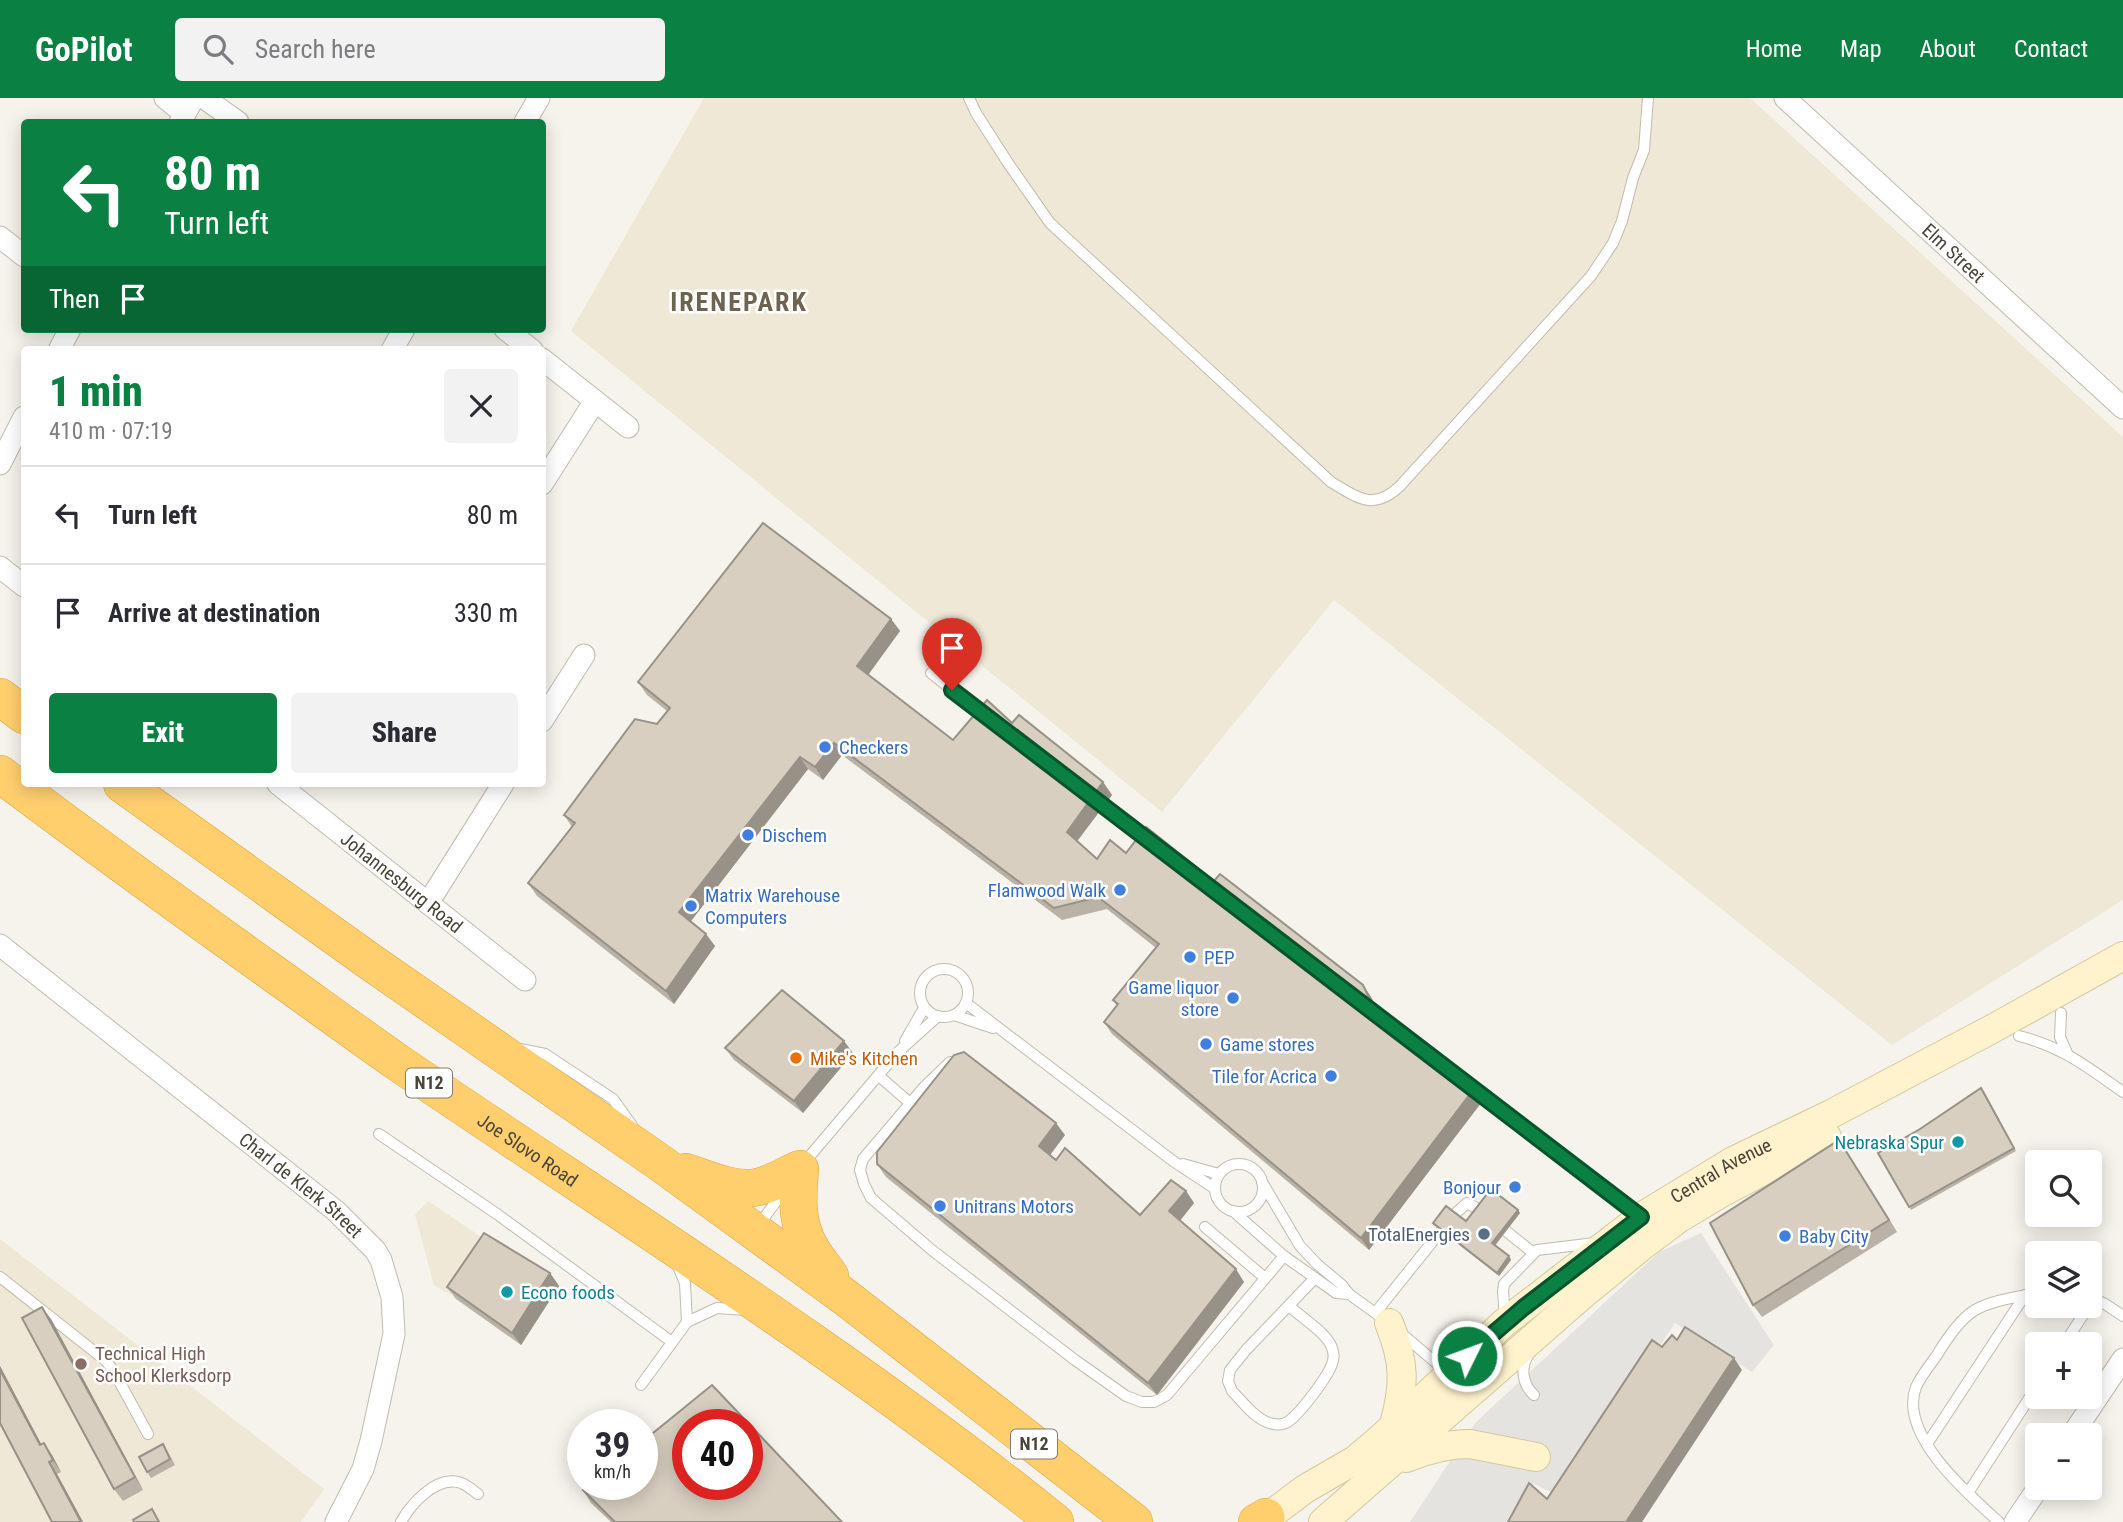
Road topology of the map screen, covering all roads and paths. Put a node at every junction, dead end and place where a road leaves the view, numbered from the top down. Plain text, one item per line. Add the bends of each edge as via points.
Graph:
1 (165, 98) edge
2 (204, 98) edge
3 (539, 98) edge
4 (969, 98) edge
5 (1648, 98) edge
6 (1785, 98) edge
7 (186, 111) edge
8 (235, 119) edge
9 (527, 119) edge
10 (0, 237) edge
11 (21, 254) edge
12 (510, 333) edge
13 (526, 346) edge
14 (546, 362) edge
15 (595, 401) junction
16 (2123, 408) edge
17 (21, 423) edge
18 (628, 427) dead end
19 (0, 464) edge
20 (546, 478) edge
21 (0, 567) edge
22 (21, 584) edge
23 (584, 655) dead end
24 (931, 674) dead end
25 (0, 697) edge
26 (21, 713) edge
27 (546, 715) edge
28 (997, 724) edge
29 (0, 774) edge
30 (126, 787) edge
31 (282, 787) edge
32 (501, 787) edge
33 (1086, 792) edge
34 (1163, 852) edge
35 (428, 903) junction
36 (0, 945) edge
37 (2123, 956) edge
38 (2123, 978) edge
39 (525, 980) dead end
40 (966, 1003) junction
41 (1362, 1004) edge
42 (925, 1007) junction
43 (2062, 1013) junction
44 (954, 1015) junction
45 (938, 1016) junction
46 (999, 1030) junction
47 (2019, 1036) junction
48 (898, 1052) junction
49 (2067, 1053) junction
50 (958, 1058) edge
51 (879, 1076) junction
52 (2123, 1092) edge
53 (911, 1103) junction
54 (379, 1134) dead end
55 (655, 1159) junction
56 (1174, 1161) junction
57 (800, 1169) junction
58 (1219, 1174) junction
59 (1262, 1182) junction
60 (1214, 1188) junction
61 (1480, 1210) edge
62 (1233, 1211) junction
63 (1455, 1214) edge
64 (1641, 1217) junction
65 (1205, 1227) dead end
66 (755, 1231) junction
67 (1441, 1231) edge
68 (1506, 1231) edge
69 (665, 1241) junction
70 (1609, 1241) junction
71 (1532, 1252) junction
72 (1284, 1256) junction
73 (0, 1277) edge
74 (1265, 1278) junction
75 (1315, 1278) junction
76 (1349, 1294) junction
77 (2025, 1295) edge
78 (845, 1297) junction
79 (1580, 1297) junction
80 (2025, 1303) edge
81 (1289, 1306) junction
82 (2102, 1307) edge
83 (773, 1313) junction
84 (2123, 1316) edge
85 (1383, 1317) junction
86 (687, 1322) junction
87 (1505, 1322) junction
88 (672, 1342) junction
89 (2123, 1359) edge
90 (1458, 1384) junction
91 (641, 1385) dead end
92 (1534, 1395) dead end
93 (2025, 1405) edge
94 (2080, 1423) edge
95 (1394, 1425) junction
96 (148, 1434) dead end
97 (1927, 1444) junction
98 (1536, 1457) dead end
99 (1390, 1464) junction
100 (1095, 1492) junction
101 (1968, 1493) junction
102 (478, 1494) dead end
103 (2028, 1500) edge
104 (1261, 1520) edge
105 (336, 1522) edge
106 (401, 1522) edge
107 (1055, 1522) edge
108 (1134, 1522) edge
109 (1160, 1522) edge
110 (1322, 1522) edge
111 (2011, 1522) edge

1 - 7 street
2 - 8 street
3 - 9 street
4 - 5 lane via 1050,223 1331,482 1362,500 1384,498 1400,486 1591,276 1622,221 1644,150
6 - 16 street, Elm Street
10 - 11 street
12 - 13 street
14 - 15 street
15 - 18 street
15 - 20 street
17 - 19 street
21 - 22 street
23 - 27 street
24 - 28 lane
25 - 26 highway
29 - 69 highway, Joe Slovo Road / N12 via 397,1062
30 - 55 highway, N12
31 - 35 street, Johannesburg Road
32 - 35 street
33 - 34 lane
35 - 39 street, Johannesburg Road
36 - 105 street, Charl de Klerk Street via 336,1210 381,1260 392,1297 394,1334 363,1469
37 - 64 street, Central Avenue via 1831,1114 1733,1161
38 - 43 street, Central Avenue
40 - 42 lane via 964,979 943,969 924,979 920,993
40 - 44 lane
40 - 46 lane
41 - 64 lane
42 - 45 lane
42 - 48 lane
43 - 47 street, Central Avenue
43 - 49 lane via 2060,1037
44 - 45 lane
44 - 46 lane
45 - 48 lane
46 - 56 lane
47 - 49 lane
47 - 79 street, Central Avenue via 1723,1192 1642,1245
48 - 51 lane
49 - 52 lane
50 - 53 lane
51 - 53 lane
51 - 57 lane
53 - 74 lane via 863,1159 860,1170 871,1198 933,1251 1126,1396 1154,1402 1167,1395
54 - 88 lane
55 - 57 highway via 718,1183 751,1188
55 - 66 highway, N12
56 - 58 lane
56 - 60 lane
57 - 66 lane
57 - 78 highway via 798,1202 803,1231
58 - 59 lane via 1231,1165 1245,1165 1259,1174
58 - 60 lane
59 - 62 lane via 1256,1205
59 - 76 lane via 1300,1246
60 - 62 lane via 1219,1203
61 - 63 lane via 1467,1203
62 - 72 lane
64 - 70 street, Central Avenue
65 - 74 lane
66 - 78 highway, N12
66 - 83 highway via 753,1268
67 - 85 lane
68 - 71 lane
69 - 83 highway, Joe Slovo Road / N12
69 - 86 lane via 685,1283
70 - 71 lane
70 - 87 street, Central Avenue
71 - 87 lane via 1504,1284
72 - 74 lane
72 - 75 lane
73 - 96 lane via 105,1360
75 - 76 lane via 1336,1293
75 - 81 lane
76 - 85 lane
77 - 97 lane via 1973,1311 1916,1387 1913,1409
78 - 100 highway, N12
79 - 90 street, Central Avenue
79 - 92 lane via 1526,1357 1525,1382
80 - 97 lane
81 - 81 lane via 1324,1336 1334,1356 1308,1402 1290,1421 1273,1424 1262,1420 1231,1391 1228,1375
82 - 84 lane
83 - 86 lane via 717,1308
83 - 107 highway, Joe Slovo Road / N12
85 - 90 lane
85 - 95 street via 1398,1344 1403,1371
86 - 88 lane
87 - 90 street, Central Avenue
88 - 91 lane
89 - 94 street
90 - 95 street, Central Avenue
90 - 99 street, Central Avenue
93 - 101 lane
95 - 104 street, Central Avenue via 1355,1460
97 - 101 lane
98 - 99 street via 1448,1444
99 - 110 street, Central Avenue
100 - 108 highway, N12
100 - 109 highway
101 - 111 lane
102 - 106 lane via 458,1482 444,1483 416,1501
103 - 111 street

